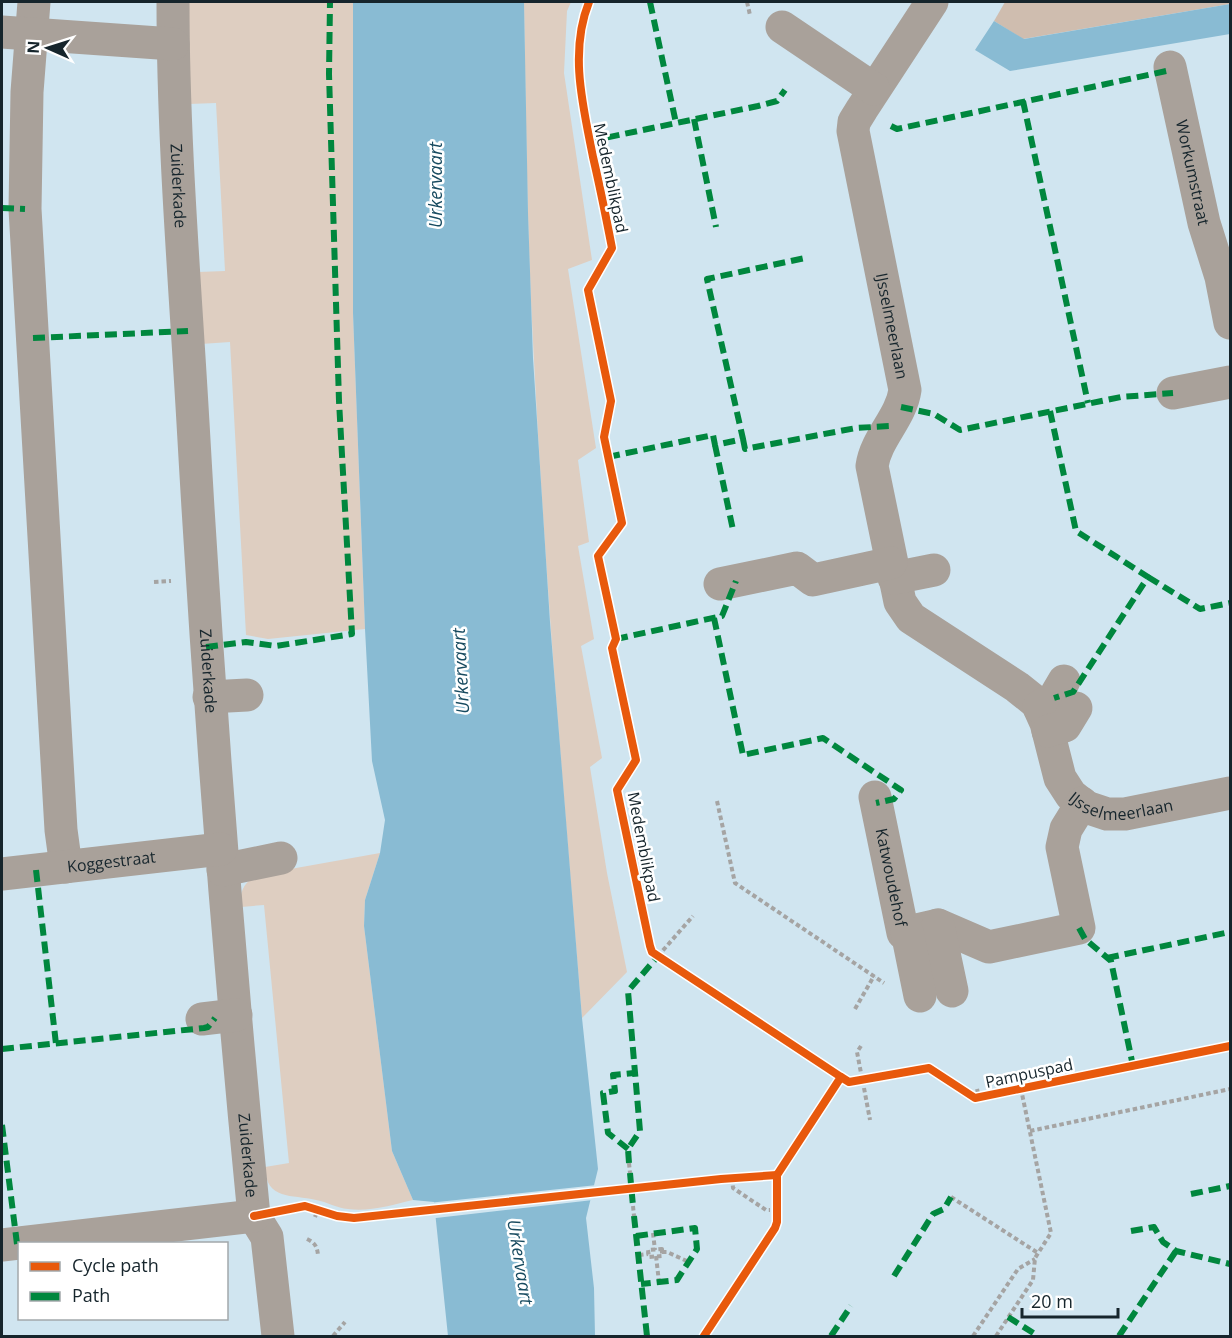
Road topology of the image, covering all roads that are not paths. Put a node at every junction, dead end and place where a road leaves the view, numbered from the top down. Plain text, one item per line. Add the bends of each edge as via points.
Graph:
1 (34, 2) edge
2 (173, 2) edge
3 (932, 2) edge
4 (782, 27) dead end
5 (16, 33) edge
6 (173, 44) junction
7 (1170, 67) dead end
8 (874, 89) junction
9 (1226, 270) edge
10 (1230, 323) edge
11 (1230, 382) edge
12 (1173, 393) dead end
13 (934, 570) dead end
14 (892, 571) junction
15 (720, 584) dead end
16 (247, 695) dead end
17 (1070, 695) dead end
18 (209, 697) junction
19 (1044, 719) junction
20 (1230, 793) edge
21 (875, 797) dead end
22 (1082, 803) junction
23 (281, 858) dead end
24 (222, 860) junction
25 (66, 867) junction
26 (2, 874) edge
27 (923, 929) junction
28 (922, 992) road end
29 (236, 1015) junction
30 (202, 1019) dead end
31 (254, 1216) junction
32 (28, 1242) edge
33 (18, 1243) edge
34 (2, 1245) edge
35 (278, 1336) edge

1 - 5 street
2 - 6 street, Zuiderkade
3 - 8 street, IJsselmeerlaan
4 - 8 street
5 - 6 street
5 - 25 street via 27,92 25,209 59,808
6 - 18 street, Zuiderkade
7 - 9 street, Workumstraat via 1204,223
8 - 14 street, IJsselmeerlaan via 852,134 905,390 872,466
9 - 10 street, Workumstraat
11 - 12 street
13 - 14 street
14 - 15 street via 813,580 796,567
14 - 19 street, IJsselmeerlaan via 900,602 911,618 1017,687
16 - 18 street
17 - 19 street via 1065,726
18 - 24 street, Zuiderkade
19 - 22 street, IJsselmeerlaan via 1060,778
20 - 22 street, IJsselmeerlaan via 1125,814 1102,813
21 - 27 street, Katwoudehof via 903,933
22 - 27 street via 1066,830 1062,847 1079,928 989,947
23 - 24 street, Koggestraat
24 - 25 street, Koggestraat
24 - 29 street, Zuiderkade
25 - 26 street, Koggestraat
27 - 28 street, Katwoudehof
29 - 30 street
29 - 31 street, Zuiderkade
31 - 32 street
31 - 35 street, Zuiderkade via 267,1237
33 - 34 street

